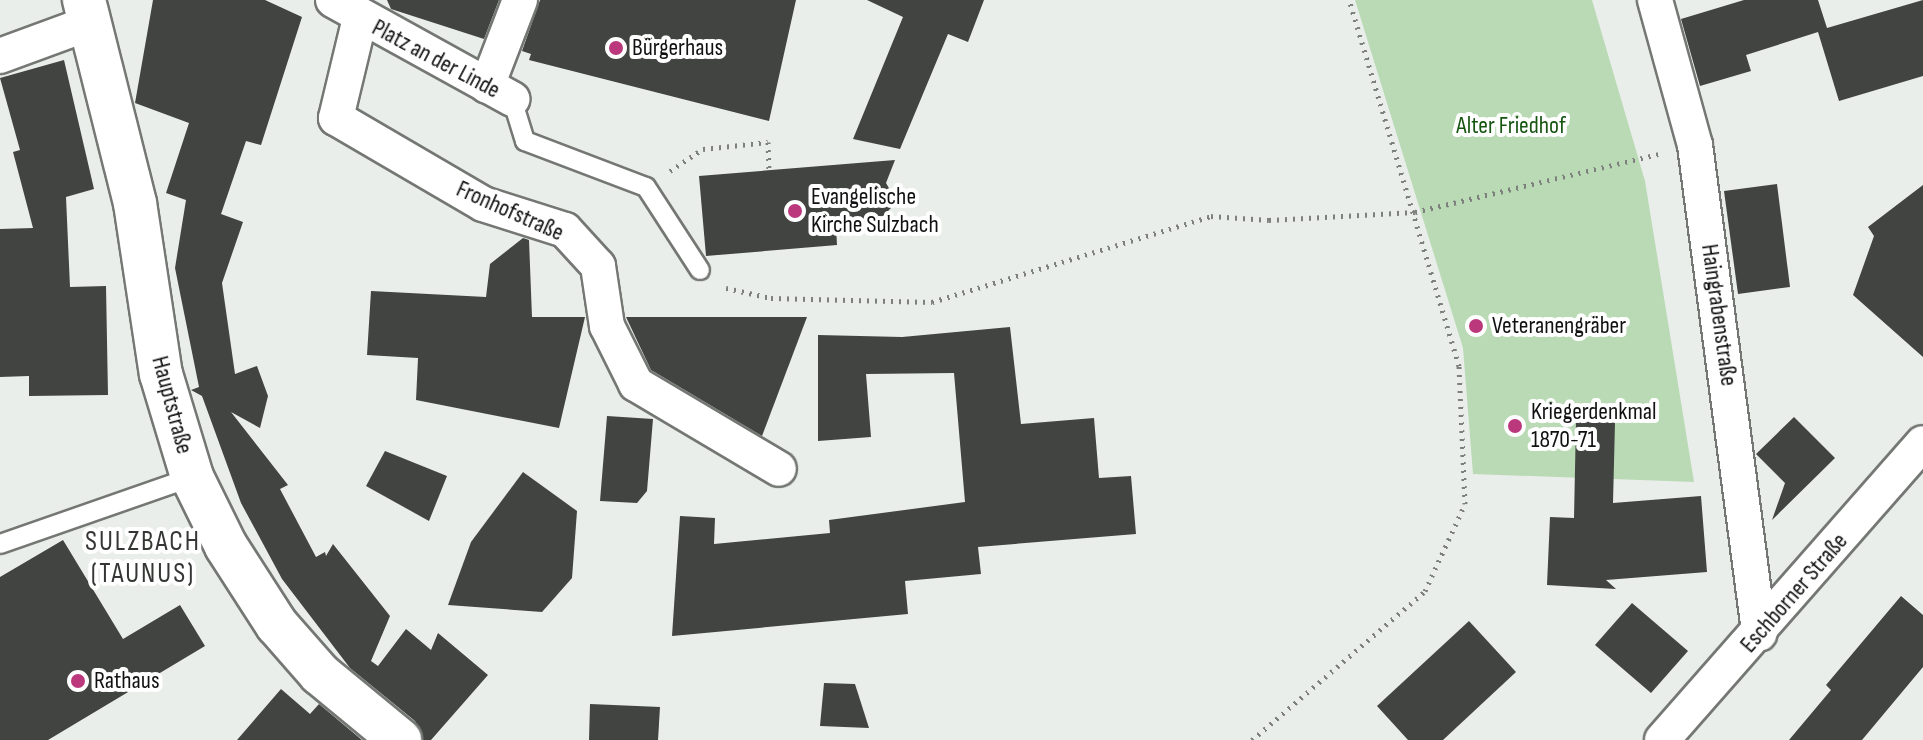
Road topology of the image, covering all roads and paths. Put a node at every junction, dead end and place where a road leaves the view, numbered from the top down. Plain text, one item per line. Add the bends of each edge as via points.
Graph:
1 (520, 0) edge
2 (1349, 0) edge
3 (1655, 0) edge
4 (346, 9) edge
5 (85, 12) edge
6 (0, 56) edge
7 (499, 93) junction
8 (1695, 145) junction
9 (769, 170) dead end
10 (646, 187) junction
11 (1415, 212) junction
12 (700, 270) joint
13 (1923, 443) edge
14 (779, 469) dead end
15 (192, 477) junction
16 (0, 544) edge
17 (1759, 634) junction
18 (400, 740) edge
19 (1252, 740) edge
20 (1662, 740) edge

1 - 7 street
2 - 11 path
3 - 8 street, Haingrabenstraße
4 - 7 street, Platz an der Linde
4 - 14 street, Fronhofstraße via 336,118 483,204 565,230 598,266 607,326 636,384
5 - 6 street
5 - 15 street, Hauptstraße via 135,203 161,374
7 - 10 lane, Platz an der Linde via 525,141
8 - 11 path
8 - 17 street, Haingrabenstraße
9 - 10 path via 768,142 703,149
10 - 12 lane
11 - 12 path via 1269,220 1211,216 932,302 771,298 713,285
11 - 19 path via 1459,366 1465,504 1425,591
13 - 17 street, Eschborner Straße
15 - 16 lane
15 - 18 street, Hauptstraße via 226,546 277,625 320,674
17 - 20 street, Eschborner Straße

